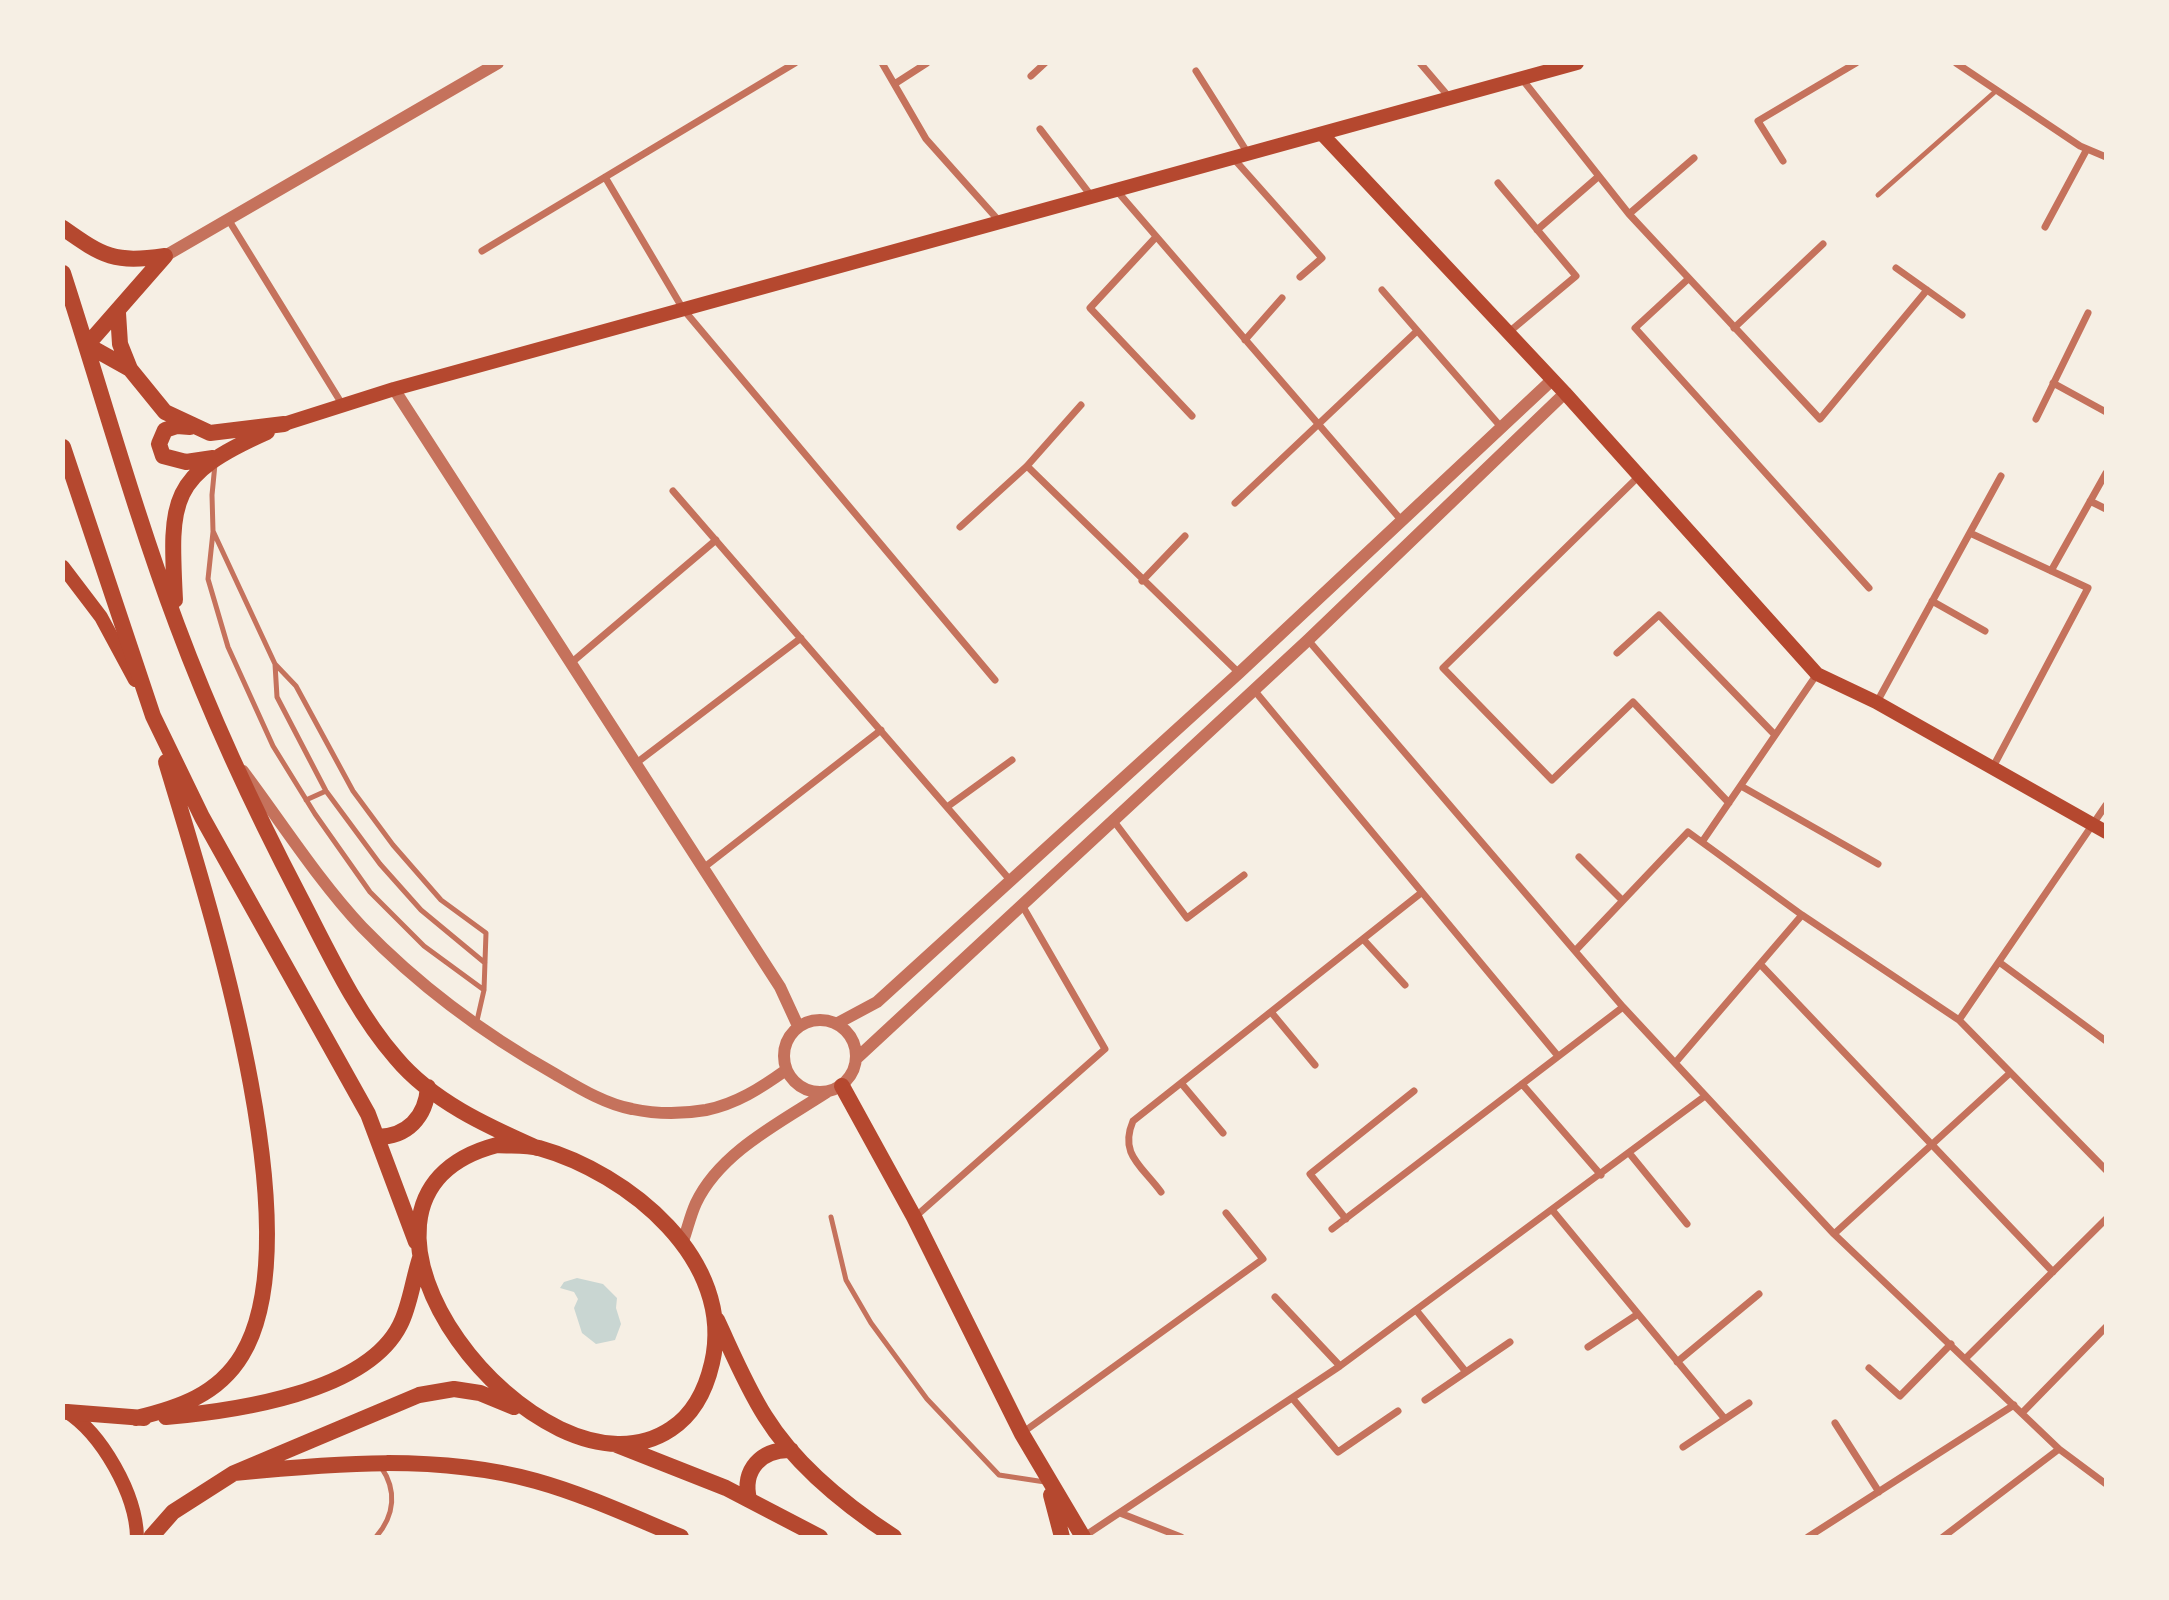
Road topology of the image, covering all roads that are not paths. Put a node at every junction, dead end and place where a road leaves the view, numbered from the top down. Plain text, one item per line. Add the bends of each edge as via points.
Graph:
1 (498, 63) edge
2 (795, 63) edge
3 (882, 63) edge
4 (927, 63) edge
5 (1045, 63) edge
6 (1420, 63) edge
7 (1856, 63) edge
8 (1956, 63) edge
9 (1569, 64) edge
10 (1196, 71) dead end
11 (1031, 76) dead end
12 (1521, 78) junction
13 (895, 83) junction
14 (1997, 90) junction
15 (1450, 98) junction
16 (1040, 129) dead end
17 (1322, 134) junction
18 (2087, 149) junction
19 (1250, 155) junction
20 (2106, 157) edge
21 (1694, 158) dead end
22 (1234, 159) junction
23 (1783, 161) dead end
24 (1599, 176) junction
25 (605, 177) junction
26 (1498, 183) dead end
27 (1117, 191) junction
28 (1878, 195) dead end
29 (1093, 198) junction
30 (1629, 214) junction
31 (228, 219) junction
32 (1001, 222) junction
33 (2045, 227) dead end
34 (63, 228) edge
35 (1537, 230) junction
36 (1156, 237) junction
37 (1823, 244) dead end
38 (482, 251) dead end
39 (165, 256) junction
40 (1896, 268) dead end
41 (63, 273) edge
42 (1300, 277) dead end
43 (1687, 280) junction
44 (1382, 290) dead end
45 (1927, 290) junction
46 (1282, 298) dead end
47 (683, 309) junction
48 (118, 313) junction
49 (2088, 313) dead end
50 (1962, 315) dead end
51 (1734, 327) junction
52 (1417, 331) junction
53 (1508, 333) junction
54 (1245, 340) junction
55 (87, 345) junction
56 (130, 369) junction
57 (1552, 380) junction
58 (2053, 383) junction
59 (394, 389) junction
60 (1565, 393) junction
61 (342, 404) junction
62 (1081, 405) dead end
63 (2106, 412) edge
64 (1192, 416) dead end
65 (2036, 419) dead end
66 (284, 424) junction
67 (1318, 426) junction
68 (192, 427) junction
69 (1501, 427) junction
70 (63, 447) edge
71 (218, 455) junction
72 (1027, 466) junction
73 (2106, 473) edge
74 (1639, 476) junction
75 (2001, 476) dead end
76 (673, 491) dead end
77 (2090, 501) junction
78 (1235, 503) dead end
79 (2106, 509) edge
80 (1402, 521) junction
81 (960, 527) dead end
82 (214, 531) junction
83 (1970, 533) junction
84 (1185, 536) dead end
85 (716, 540) junction
86 (63, 567) edge
87 (2051, 571) junction
88 (1142, 580) junction
89 (1869, 588) dead end
90 (1932, 601) junction
91 (176, 624) junction
92 (1985, 631) dead end
93 (801, 638) junction
94 (1308, 640) junction
95 (1617, 653) dead end
96 (275, 664) junction
97 (570, 664) junction
98 (1239, 673) junction
99 (1817, 674) junction
100 (995, 680) dead end
101 (1254, 690) junction
102 (1876, 702) junction
103 (153, 716) junction
104 (1184, 723) junction
105 (881, 730) junction
106 (1775, 735) junction
107 (1200, 739) junction
108 (227, 749) junction
109 (1012, 760) dead end
110 (634, 764) junction
111 (1993, 767) junction
112 (1741, 786) junction
113 (326, 791) junction
114 (306, 800) junction
115 (1729, 803) junction
116 (2106, 805) edge
117 (947, 807) junction
118 (1113, 820) junction
119 (2093, 823) junction
120 (2106, 832) edge
121 (1702, 842) junction
122 (1578, 857) dead end
123 (1878, 864) dead end
124 (701, 869) junction
125 (1244, 876) dead end
126 (1010, 880) junction
127 (1421, 893) junction
128 (1622, 900) junction
129 (1022, 905) junction
130 (1802, 915) junction
131 (1363, 939) junction
132 (1575, 951) junction
133 (1999, 962) junction
134 (485, 963) junction
135 (1760, 964) junction
136 (1405, 985) dead end
137 (484, 990) junction
138 (1623, 1007) junction
139 (1270, 1012) junction
140 (1959, 1020) junction
141 (836, 1024) junction
142 (476, 1025) junction
143 (798, 1026) junction
144 (2106, 1041) edge
145 (1558, 1056) junction
146 (857, 1058) junction
147 (1675, 1063) junction
148 (1315, 1065) dead end
149 (786, 1070) junction
150 (2010, 1073) junction
151 (1181, 1083) junction
152 (1522, 1084) junction
153 (428, 1087) junction
154 (834, 1089) junction
155 (1413, 1091) dead end
156 (1705, 1096) junction
157 (1223, 1133) dead end
158 (377, 1138) junction
159 (1932, 1146) junction
160 (537, 1147) junction
161 (1630, 1154) junction
162 (2106, 1170) edge
163 (1601, 1175) junction
164 (1161, 1192) dead end
165 (1553, 1211) junction
166 (1226, 1213) dead end
167 (831, 1217) dead end
168 (914, 1217) junction
169 (1346, 1219) junction
170 (2106, 1219) edge
171 (1687, 1224) dead end
172 (1332, 1229) dead end
173 (1834, 1234) junction
174 (682, 1244) junction
175 (419, 1251) junction
176 (2053, 1272) junction
177 (1759, 1294) dead end
178 (1275, 1297) dead end
179 (1416, 1310) junction
180 (714, 1314) junction
181 (1638, 1314) junction
182 (2106, 1327) edge
183 (1510, 1342) dead end
184 (1951, 1344) junction
185 (1588, 1347) dead end
186 (1966, 1357) junction
187 (1677, 1362) junction
188 (1340, 1366) junction
189 (1869, 1368) dead end
190 (1466, 1372) junction
191 (1293, 1399) junction
192 (1424, 1400) dead end
193 (1749, 1403) dead end
194 (2014, 1405) junction
195 (1398, 1410) dead end
196 (65, 1411) edge
197 (2022, 1413) junction
198 (533, 1414) junction
199 (136, 1418) junction
200 (1725, 1419) junction
201 (1835, 1423) dead end
202 (1022, 1434) junction
203 (615, 1444) junction
204 (1683, 1447) dead end
205 (2059, 1449) junction
206 (791, 1450) junction
207 (377, 1461) junction
208 (234, 1472) junction
209 (1048, 1482) junction
210 (2106, 1484) edge
211 (1879, 1492) junction
212 (749, 1499) junction
213 (1120, 1513) junction
214 (137, 1537) edge
215 (151, 1537) edge
216 (376, 1537) edge
217 (681, 1537) edge
218 (820, 1537) edge
219 (894, 1537) edge
220 (1062, 1537) edge
221 (1083, 1537) edge
222 (1181, 1537) edge
223 (1808, 1537) edge
224 (1943, 1537) edge

1 - 31 street
2 - 25 street
3 - 13 street
4 - 13 street
5 - 11 street
6 - 15 street
7 - 23 street via 1758,121
8 - 14 street
9 - 12 main road
10 - 19 street
12 - 15 main road
12 - 24 street
13 - 32 street via 926,139
14 - 18 street
14 - 28 lane
15 - 17 main road
16 - 29 street
17 - 19 main road
17 - 53 main road
18 - 20 street
18 - 33 street
19 - 22 main road
21 - 30 street
22 - 27 main road
22 - 42 street via 1322,258
24 - 30 street
24 - 35 street
25 - 38 street
25 - 47 street
26 - 35 street
27 - 29 main road
27 - 36 street
29 - 32 main road
30 - 43 street
31 - 39 street
31 - 61 street
32 - 47 main road
34 - 39 highway via 115,258 130,261
35 - 53 street via 1576,276
36 - 54 street
36 - 64 street via 1090,308
37 - 51 street
39 - 48 highway
40 - 45 street
41 - 55 highway
43 - 51 street
43 - 89 street via 1635,328
44 - 52 street
45 - 50 street
45 - 51 street via 1820,419
46 - 54 street
47 - 59 main road
47 - 100 street
48 - 55 highway
48 - 56 highway via 120,344
49 - 58 street
52 - 67 street
52 - 69 street
53 - 57 main road
54 - 67 street
55 - 56 highway
55 - 91 highway
56 - 68 highway via 165,412
57 - 60 main road
57 - 69 street
58 - 63 street
58 - 65 street
59 - 61 main road
59 - 97 street
60 - 74 main road
60 - 94 street
61 - 66 main road
62 - 72 street
66 - 68 highway via 210,433
66 - 71 highway
67 - 78 street
67 - 80 street
68 - 71 highway via 165,430 160,452 174,461
69 - 80 street
70 - 103 highway
71 - 82 lane via 213,483
71 - 91 highway via 187,485 174,512
72 - 81 street
72 - 88 street
73 - 77 street
74 - 99 main road
74 - 115 street via 1443,668 1552,780 1633,702
75 - 83 street
76 - 85 street
77 - 79 street
77 - 87 street
80 - 98 street
82 - 96 lane
82 - 114 lane via 208,579 228,647 273,746
83 - 87 street
83 - 90 street
84 - 88 street
85 - 93 street
85 - 97 street
86 - 103 main road via 112,634
87 - 111 street via 2088,588
88 - 98 street
90 - 92 street
90 - 102 street
91 - 108 highway
93 - 105 street
93 - 110 street
94 - 101 street
94 - 132 street
95 - 106 street via 1659,615
96 - 113 lane via 277,697
96 - 134 lane via 296,686 353,791 393,845 441,900 486,933
97 - 110 street
98 - 104 street
99 - 102 main road
99 - 106 street
101 - 107 street
101 - 127 street
102 - 111 main road
103 - 158 highway via 202,817 349,1077
103 - 199 highway via 211,913 255,1107 268,1237 267,1279 261,1310 242,1355 207,1393 175,1408
104 - 107 street
104 - 126 street
105 - 117 street
105 - 124 street
106 - 112 street
107 - 118 street
108 - 142 street via 362,926 447,1006
108 - 153 highway via 291,880 367,1018 396,1059
109 - 117 street
110 - 124 street
111 - 119 main road
112 - 115 street
112 - 123 street
113 - 114 lane
113 - 134 lane via 380,864 421,909
114 - 137 lane via 370,892 424,947
115 - 121 street
116 - 119 street
117 - 126 street
118 - 125 street via 1187,918
118 - 129 street
119 - 120 main road
119 - 133 street
121 - 128 street via 1688,832
121 - 130 street
122 - 128 street
124 - 143 street via 780,987
126 - 141 street via 877,1002
127 - 131 street
127 - 145 street
128 - 132 street
129 - 146 street
129 - 168 street via 1105,1049
130 - 135 street
130 - 140 street
131 - 136 street
131 - 139 street
132 - 138 street
133 - 140 street
133 - 144 street
134 - 137 lane
135 - 147 street
135 - 159 street
137 - 142 lane
138 - 145 street
138 - 147 street
139 - 148 street
139 - 151 street
140 - 150 street
141 - 143 street via 813,1020
141 - 146 street via 854,1042
142 - 149 street via 587,1092 631,1109 708,1110 752,1094
143 - 149 street via 785,1046
145 - 152 street
146 - 154 street via 852,1074
147 - 156 street
149 - 154 street via 796,1084 810,1091
150 - 159 street
150 - 162 street
151 - 157 street
151 - 164 street via 1133,1121 1126,1136 1126,1146
152 - 163 street
152 - 169 street
153 - 158 highway via 424,1109 411,1126
153 - 160 highway via 489,1127
154 - 168 highway
154 - 174 street via 758,1137 725,1164 697,1201
155 - 169 street via 1310,1174
156 - 161 street
156 - 173 street
158 - 175 highway
159 - 173 street
159 - 176 street
160 - 174 highway via 608,1177 637,1198
160 - 175 highway via 497,1145 471,1152 443,1172 422,1209
161 - 163 street
161 - 171 street
163 - 165 street
165 - 179 street
165 - 181 street
166 - 202 street via 1263,1259
167 - 209 lane via 846,1280 871,1324 928,1399 999,1475
168 - 202 highway
169 - 172 street
170 - 176 street
173 - 184 street
174 - 180 highway via 698,1267
175 - 198 highway via 432,1295 464,1349 507,1395
175 - 199 highway via 400,1325 382,1351 357,1369 299,1392 204,1414
176 - 186 street
177 - 187 street
178 - 188 street
179 - 188 street
179 - 190 street
180 - 203 highway via 715,1348 709,1376 690,1413 646,1441
180 - 206 highway via 766,1418
181 - 185 street
181 - 187 street
182 - 197 street
183 - 190 street
184 - 186 street
184 - 189 street via 1900,1396
186 - 194 street
187 - 200 street
188 - 191 street
190 - 192 street
191 - 195 street via 1338,1452
191 - 213 street
193 - 200 street
194 - 197 street
194 - 211 street
196 - 199 highway
196 - 214 main road via 93,1437 113,1468 127,1495
197 - 205 street
198 - 203 highway via 585,1438
198 - 208 highway via 480,1393 454,1389 419,1395
200 - 204 street
201 - 211 street
202 - 209 highway
203 - 212 highway
205 - 210 street
205 - 224 street
206 - 212 highway via 772,1451 755,1462 747,1480
206 - 219 highway via 859,1514
207 - 208 highway
207 - 216 lane via 391,1482 393,1500 390,1515
207 - 217 highway via 536,1481
208 - 215 highway via 173,1513
209 - 220 highway
209 - 221 highway
211 - 223 street
212 - 218 highway
213 - 221 street
213 - 222 street

